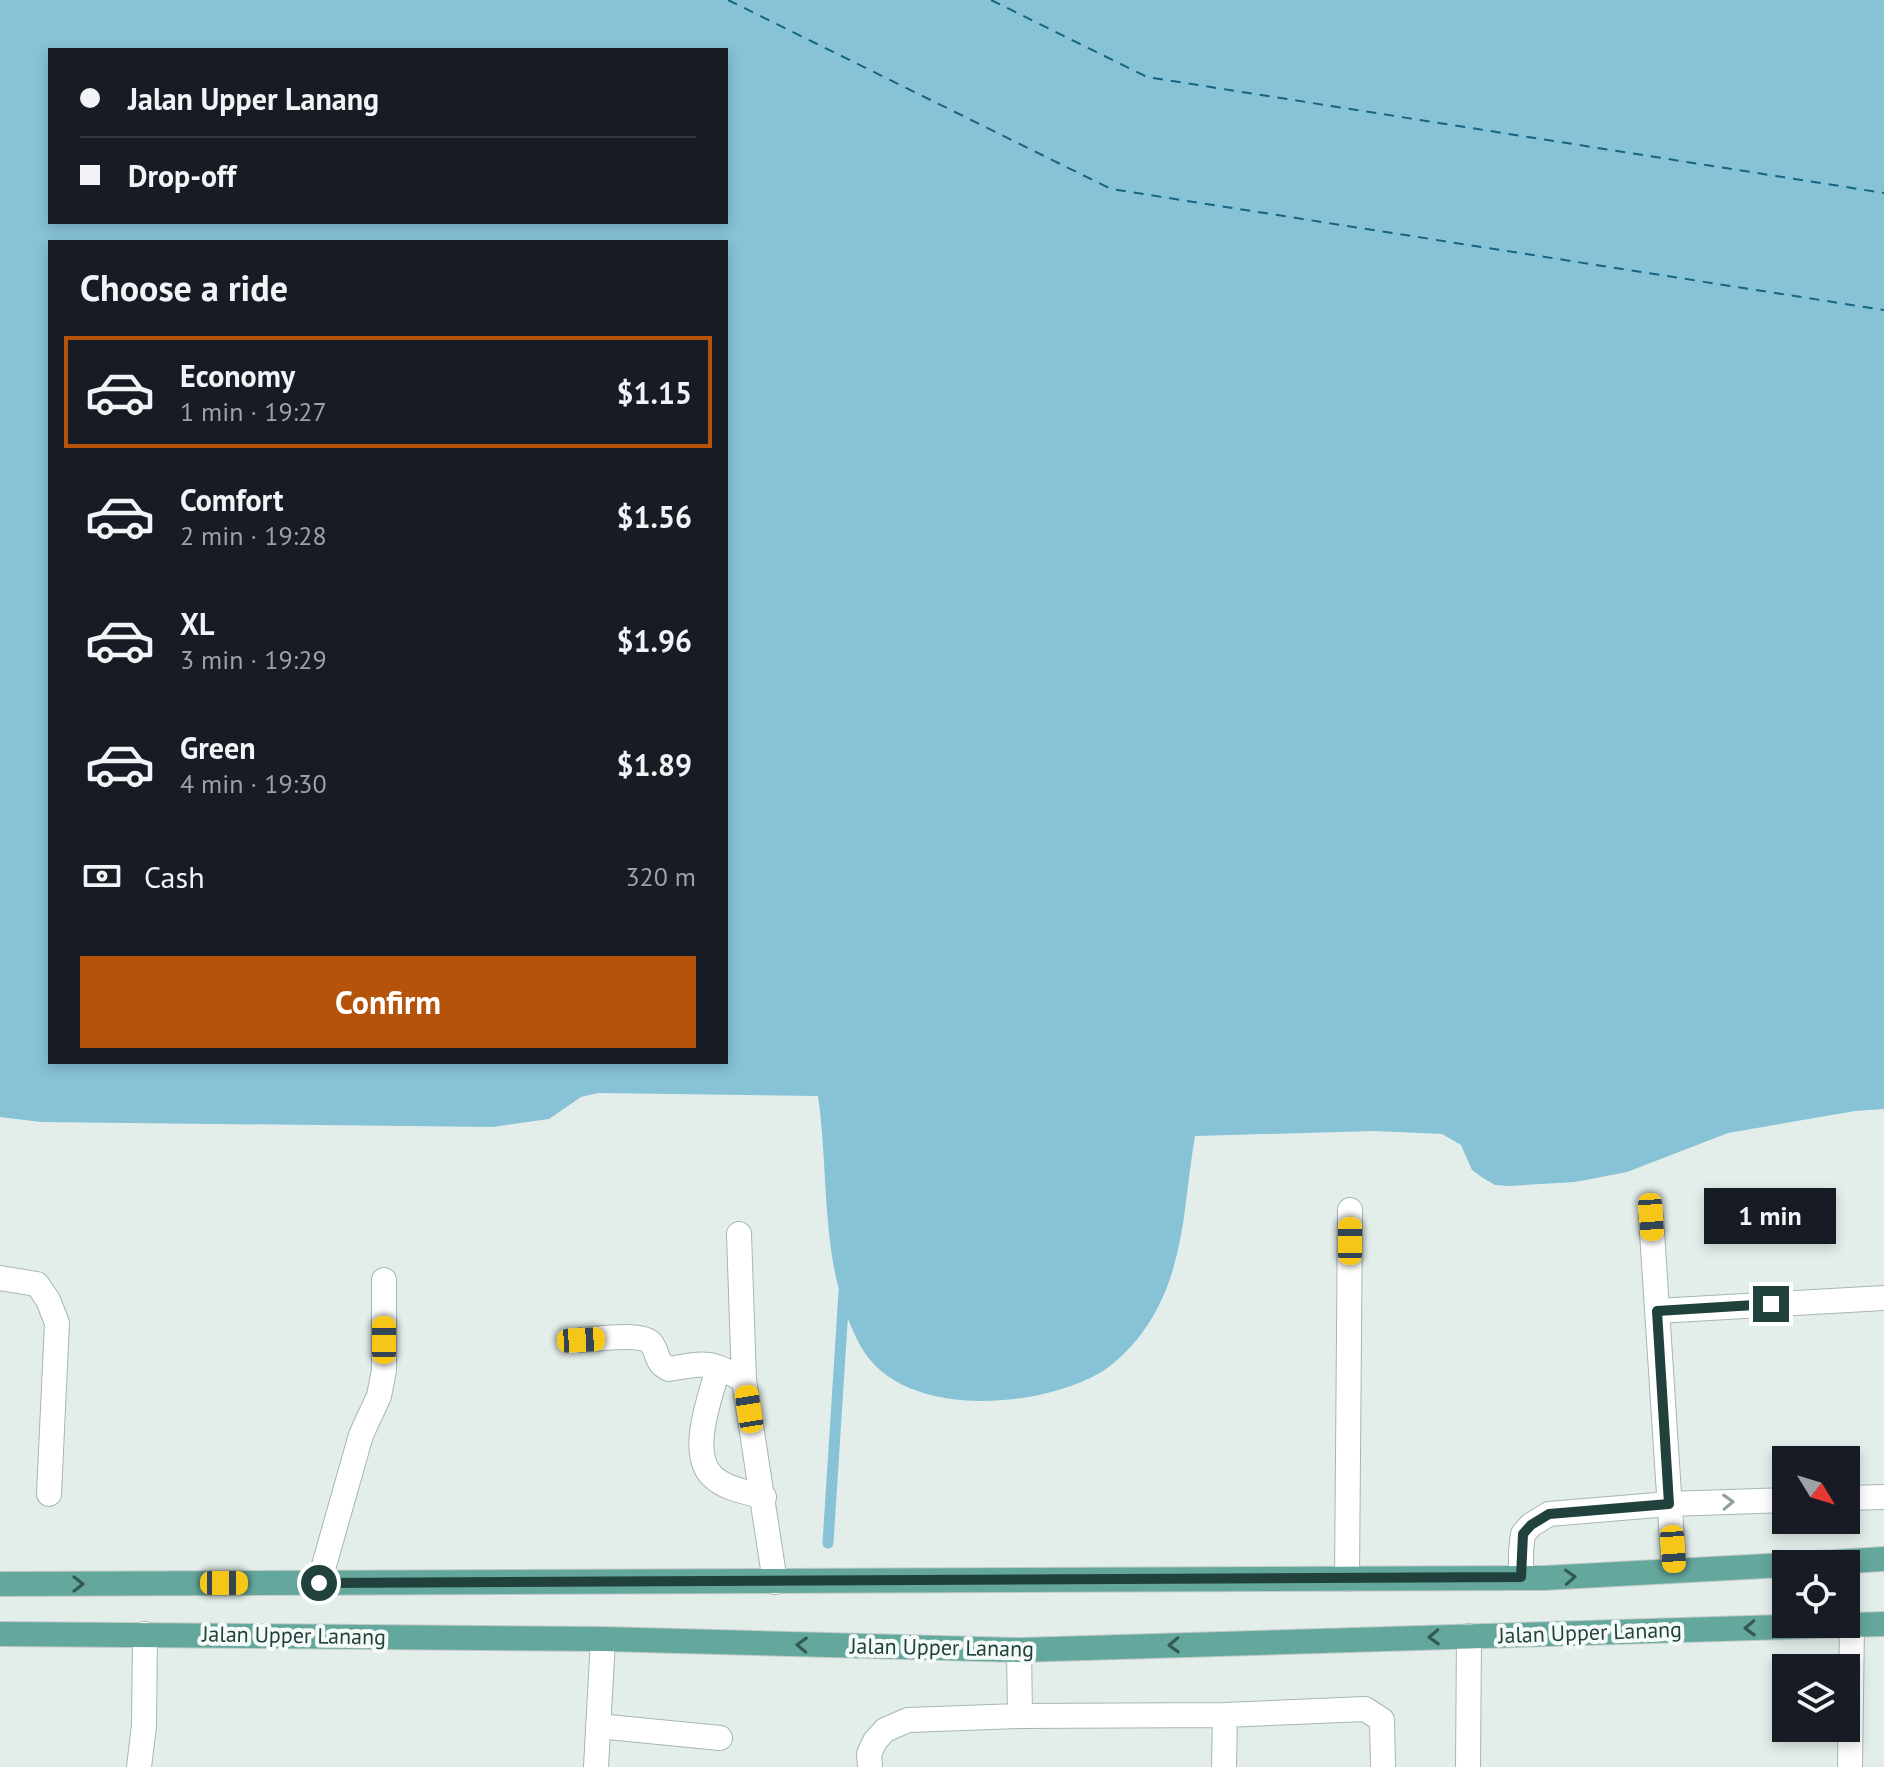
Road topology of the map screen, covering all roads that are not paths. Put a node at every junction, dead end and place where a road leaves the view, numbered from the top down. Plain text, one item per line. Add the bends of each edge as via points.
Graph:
1 (1350, 1210) dead end
2 (1651, 1217) dead end
3 (739, 1234) dead end
4 (0, 1278) edge
5 (384, 1280) dead end
6 (1884, 1298) edge
7 (1657, 1311) junction
8 (581, 1340) dead end
9 (718, 1368) junction
10 (744, 1380) junction
11 (49, 1494) dead end
12 (764, 1497) junction
13 (1884, 1497) edge
14 (1860, 1498) edge
15 (1772, 1500) edge
16 (1669, 1504) junction
17 (1884, 1559) edge
18 (1860, 1560) edge
19 (1772, 1566) edge
20 (1674, 1571) junction
21 (1521, 1577) junction
22 (1347, 1579) junction
23 (775, 1582) junction
24 (319, 1583) junction
25 (0, 1584) edge
26 (1884, 1624) edge
27 (1860, 1625) edge
28 (1772, 1627) edge
29 (0, 1634) edge
30 (145, 1634) junction
31 (1469, 1636) junction
32 (1852, 1638) edge
33 (603, 1639) junction
34 (1019, 1650) junction
35 (1225, 1715) junction
36 (1020, 1716) junction
37 (598, 1726) junction
38 (720, 1738) dead end
39 (139, 1767) edge
40 (596, 1767) edge
41 (870, 1767) edge
42 (1224, 1767) edge
43 (1383, 1767) edge
44 (1468, 1767) edge
45 (1850, 1767) edge

1 - 22 street
2 - 7 street
3 - 10 street
4 - 11 street via 37,1284 57,1323
5 - 24 street via 379,1396 361,1435
6 - 7 street
7 - 16 street
8 - 9 street via 641,1337 669,1369 691,1363
9 - 10 street
9 - 12 street via 701,1442 704,1463 712,1477 732,1489
10 - 12 street
12 - 23 street
13 - 14 street
16 -> 15 street
16 - 20 street
16 - 21 street via 1549,1514 1523,1534
17 - 18 main road
19 - 20 main road
21 -> 20 main road
21 - 22 main road
22 - 23 main road
23 - 24 main road
25 -> 24 main road
26 - 27 main road, Jalan Upper Lanang
28 -> 31 main road, Jalan Upper Lanang
29 - 30 main road, Jalan Upper Lanang
30 - 33 main road, Jalan Upper Lanang
30 - 39 street
31 -> 34 main road, Jalan Upper Lanang
31 - 44 street
32 - 45 street
34 -> 33 main road, Jalan Upper Lanang
33 - 37 street
34 - 36 street
35 - 36 street
35 - 42 street
35 - 43 street via 1365,1709 1382,1720
36 - 41 street via 908,1720 875,1741
37 - 38 street
37 - 40 street

